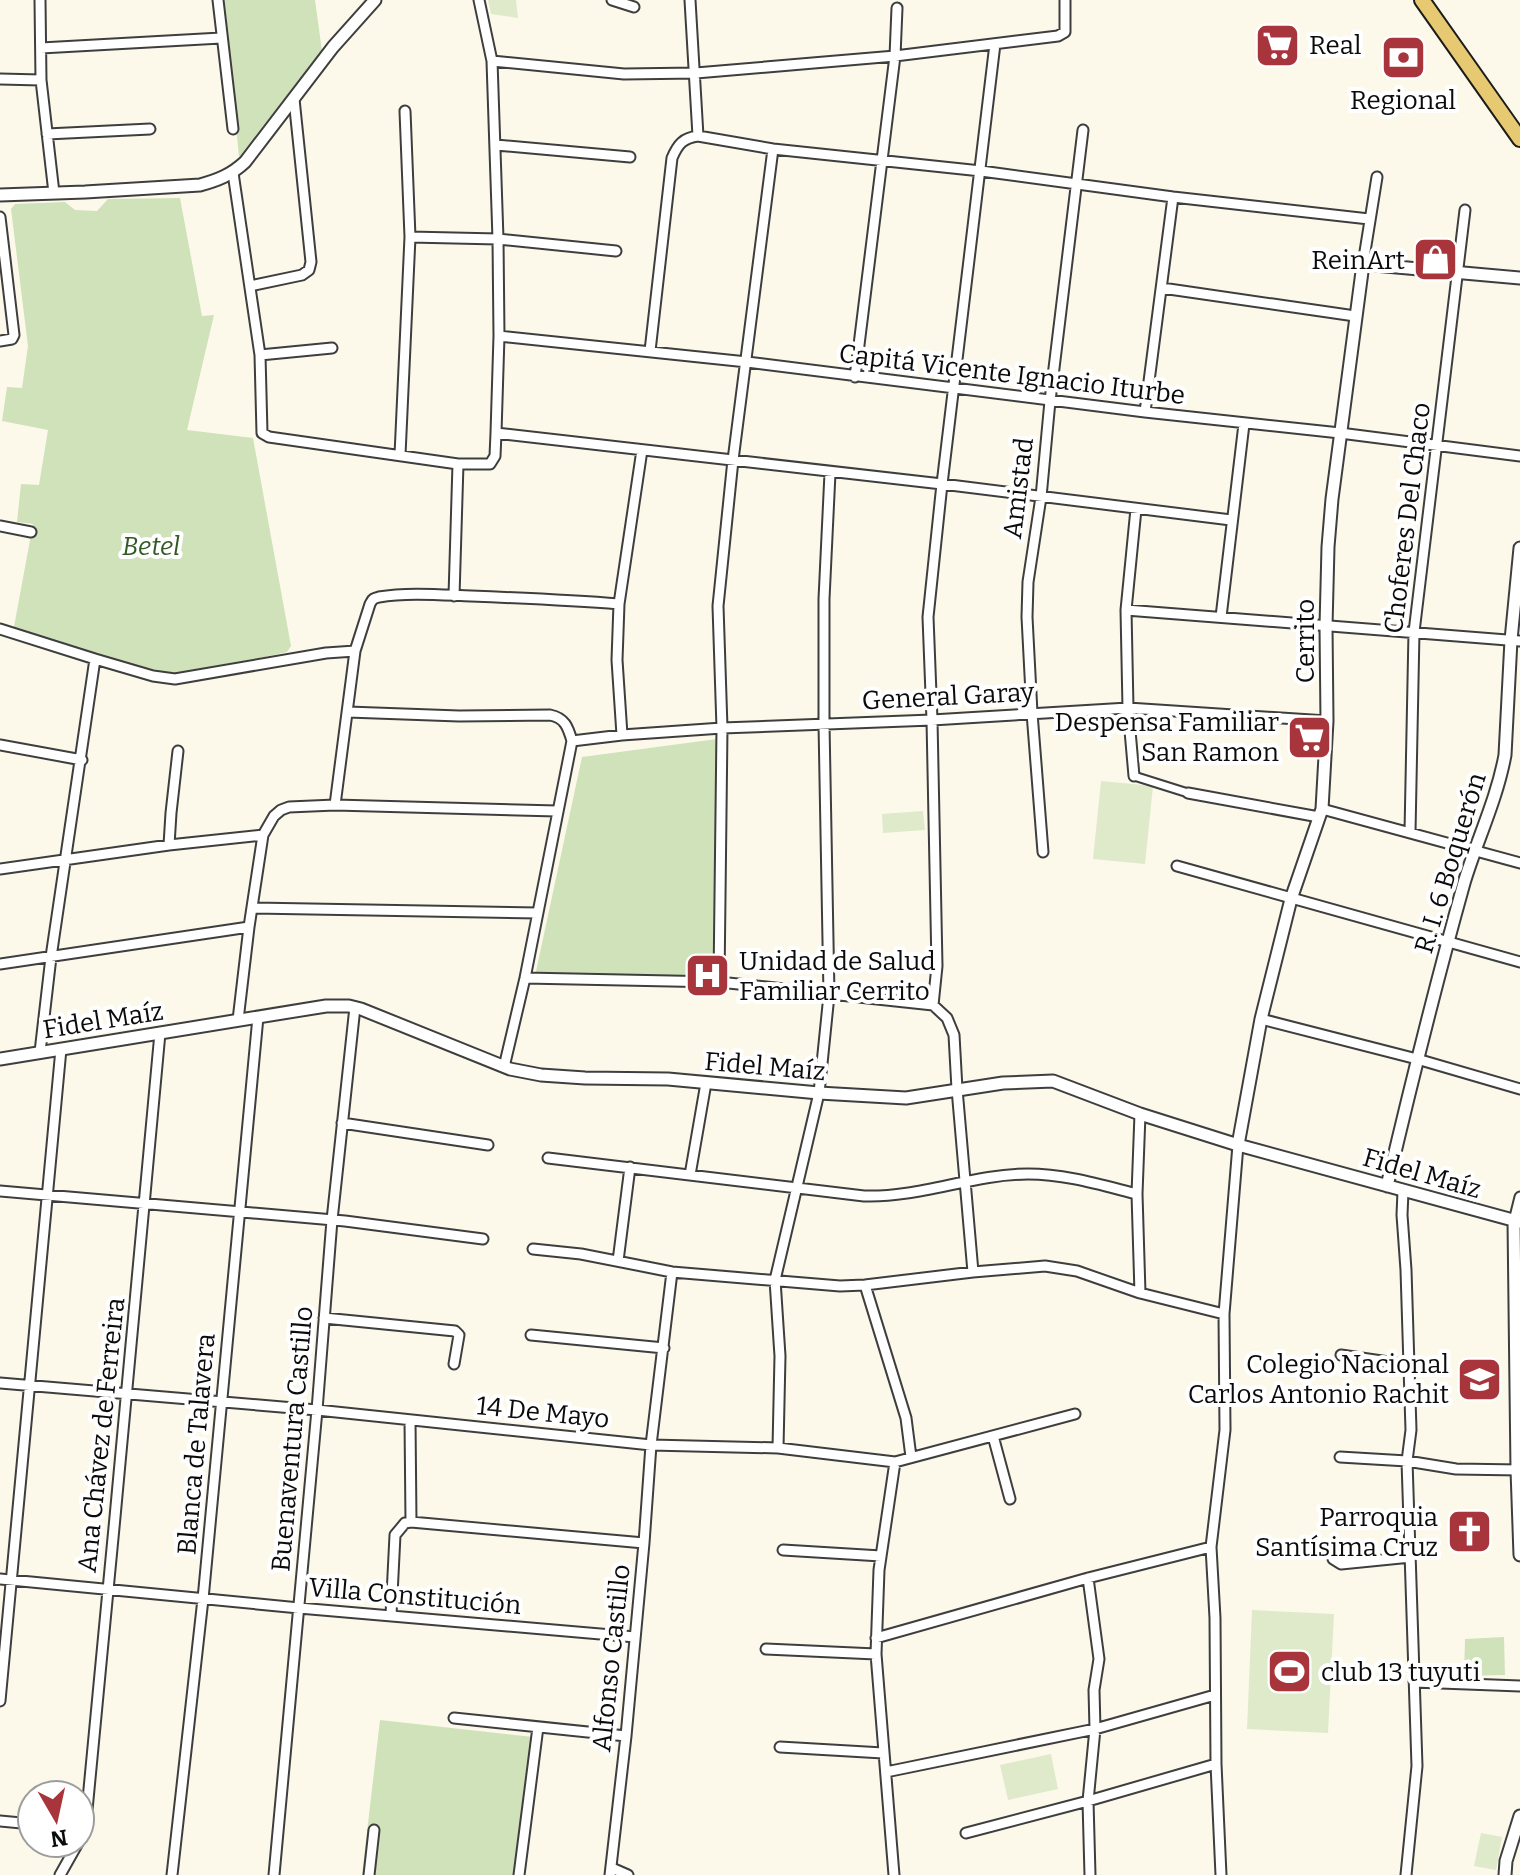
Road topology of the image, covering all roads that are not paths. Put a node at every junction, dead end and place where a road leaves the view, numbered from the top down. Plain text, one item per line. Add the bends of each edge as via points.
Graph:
1 (40, 0) edge
2 (218, 0) edge
3 (375, 0) edge
4 (479, 0) edge
5 (612, 0) edge
6 (690, 0) edge
7 (1065, 0) edge
8 (1422, 0) edge
9 (634, 7) dead end
10 (897, 8) dead end
11 (221, 38) junction
12 (995, 44) junction
13 (41, 48) junction
14 (895, 56) junction
15 (492, 61) junction
16 (696, 73) junction
17 (0, 79) edge
18 (41, 80) junction
19 (294, 99) junction
20 (405, 111) dead end
21 (150, 129) dead end
22 (233, 129) dead end
23 (1083, 130) dead end
24 (47, 134) junction
25 (698, 136) junction
26 (1520, 139) edge
27 (496, 145) junction
28 (773, 149) junction
29 (630, 157) dead end
30 (883, 159) junction
31 (981, 171) junction
32 (233, 173) junction
33 (1377, 177) dead end
34 (1075, 184) junction
35 (54, 193) junction
36 (0, 195) edge
37 (1173, 197) junction
38 (1465, 210) dead end
39 (0, 217) edge
40 (1369, 219) junction
41 (410, 237) junction
42 (498, 239) junction
43 (616, 251) dead end
44 (1363, 264) junction
45 (1457, 271) junction
46 (1520, 278) edge
47 (250, 286) junction
48 (1162, 288) junction
49 (1355, 316) junction
50 (499, 336) junction
51 (0, 341) edge
52 (332, 348) dead end
53 (650, 351) junction
54 (260, 355) junction
55 (747, 362) junction
56 (855, 377) junction
57 (954, 388) junction
58 (1050, 401) junction
59 (1145, 412) junction
60 (1244, 424) junction
61 (496, 433) junction
62 (1340, 433) junction
63 (1437, 445) junction
64 (642, 450) junction
65 (400, 455) junction
66 (1520, 456) edge
67 (733, 460) junction
68 (458, 464) junction
69 (830, 473) junction
70 (942, 484) junction
71 (1041, 497) junction
72 (1136, 509) junction
73 (1231, 520) junction
74 (0, 526) edge
75 (31, 532) dead end
76 (1520, 548) edge
77 (454, 596) junction
78 (619, 604) junction
79 (1126, 610) junction
80 (1221, 617) junction
81 (1326, 626) junction
82 (0, 629) edge
83 (1414, 632) junction
84 (1515, 641) edge
85 (355, 651) junction
86 (95, 659) junction
87 (1128, 708) junction
88 (348, 712) junction
89 (1032, 713) junction
90 (932, 720) junction
91 (1327, 721) junction
92 (824, 724) junction
93 (722, 728) junction
94 (622, 735) junction
95 (572, 741) junction
96 (0, 745) edge
97 (178, 751) dead end
98 (82, 760) junction
99 (1134, 776) joint
100 (1188, 793) joint
101 (335, 805) junction
102 (557, 811) junction
103 (1321, 813) junction
104 (1410, 832) junction
105 (263, 835) junction
106 (169, 845) junction
107 (1473, 851) junction
108 (1043, 852) dead end
109 (65, 859) junction
110 (1520, 863) edge
111 (1177, 866) dead end
112 (0, 869) edge
113 (1291, 899) junction
114 (252, 908) junction
115 (538, 913) junction
116 (249, 927) junction
117 (1448, 942) junction
118 (51, 957) junction
119 (1520, 962) edge
120 (0, 964) edge
121 (525, 978) junction
122 (719, 982) junction
123 (829, 995) junction
124 (933, 1005) junction
125 (355, 1007) junction
126 (258, 1017) junction
127 (1261, 1019) junction
128 (238, 1020) junction
129 (160, 1033) junction
130 (61, 1049) junction
131 (40, 1052) junction
132 (0, 1059) edge
133 (1417, 1059) junction
134 (504, 1067) junction
135 (706, 1083) junction
136 (957, 1089) junction
137 (1520, 1089) edge
138 (819, 1093) junction
139 (1140, 1114) junction
140 (342, 1123) junction
141 (488, 1145) dead end
142 (1238, 1145) junction
143 (548, 1158) dead end
144 (630, 1167) junction
145 (690, 1175) junction
146 (965, 1181) junction
147 (1387, 1186) junction
148 (798, 1187) junction
149 (0, 1191) edge
150 (1403, 1191) junction
151 (1137, 1194) junction
152 (47, 1195) junction
153 (1520, 1197) edge
154 (146, 1204) junction
155 (239, 1212) junction
156 (332, 1220) junction
157 (1517, 1222) edge
158 (483, 1239) dead end
159 (533, 1249) dead end
160 (618, 1261) junction
161 (672, 1272) junction
162 (973, 1272) junction
163 (775, 1280) junction
164 (865, 1285) junction
165 (1140, 1293) junction
166 (1224, 1314) junction
167 (324, 1318) junction
168 (531, 1335) dead end
169 (664, 1348) junction
170 (1341, 1355) dead end
171 (454, 1364) dead end
172 (1409, 1365) junction
173 (0, 1383) edge
174 (30, 1386) junction
175 (126, 1393) junction
176 (222, 1402) junction
177 (317, 1410) junction
178 (1075, 1414) dead end
179 (410, 1420) junction
180 (993, 1436) junction
181 (651, 1445) junction
182 (778, 1448) junction
183 (911, 1457) junction
184 (1340, 1457) dead end
185 (1407, 1461) junction
186 (895, 1462) junction
187 (1518, 1470) edge
188 (1010, 1499) dead end
189 (411, 1522) junction
190 (644, 1543) junction
191 (1211, 1547) junction
192 (783, 1550) dead end
193 (1520, 1555) edge
194 (881, 1556) junction
195 (1411, 1557) junction
196 (1333, 1559) dead end
197 (1088, 1578) junction
198 (0, 1579) edge
199 (12, 1580) junction
200 (107, 1590) junction
201 (203, 1599) junction
202 (299, 1608) junction
203 (391, 1615) junction
204 (635, 1637) junction
205 (876, 1638) junction
206 (766, 1649) dead end
207 (876, 1654) junction
208 (1414, 1682) junction
209 (1520, 1686) edge
210 (1215, 1695) junction
211 (0, 1701) edge
212 (454, 1718) dead end
213 (538, 1727) junction
214 (1095, 1729) junction
215 (626, 1736) junction
216 (780, 1747) dead end
217 (883, 1753) junction
218 (1216, 1764) junction
219 (886, 1772) junction
220 (87, 1779) edge
221 (1088, 1801) junction
222 (1520, 1816) edge
223 (374, 1830) dead end
224 (966, 1833) dead end
225 (611, 1871) edge
226 (172, 1875) edge
227 (274, 1875) edge
228 (369, 1875) edge
229 (519, 1875) edge
230 (628, 1875) edge
231 (894, 1875) edge
232 (1090, 1875) edge
233 (1221, 1875) edge
234 (1406, 1875) edge
235 (1505, 1875) edge

1 - 13 street
2 - 11 street
3 - 19 street
4 - 15 street
5 - 9 street
6 - 16 street
7 - 12 street via 1065,32
8 - 26 main road
10 - 14 street
11 - 13 street
11 - 22 street
12 - 14 street
12 - 31 street
13 - 18 street
14 - 16 street
14 - 30 street
15 - 16 street via 624,74
15 - 27 street
16 - 25 street
17 - 18 street
18 - 24 street
19 - 32 street
19 - 47 street via 311,262 302,275
20 - 41 street
21 - 24 street
23 - 34 street, Amistad
24 - 35 street
25 - 28 street
25 - 53 street via 686,138 672,158
27 - 29 street
27 - 42 street
28 - 30 street
28 - 55 street
30 - 31 street
30 - 56 street
31 - 34 street
31 - 57 street
32 - 35 street via 200,185
32 - 47 street
33 - 40 street, Cerrito
34 - 37 street
34 - 58 street, Amistad
35 - 36 street
37 - 40 street
37 - 48 street
38 - 45 street, Choferes Del Chaco
39 - 51 street via 14,335
40 - 44 street, Cerrito
41 - 42 street
41 - 65 street
42 - 43 street
42 - 50 street
44 - 45 street
44 - 49 street, Cerrito
45 - 46 street
45 - 63 street, Choferes Del Chaco
47 - 54 street
48 - 49 street
48 - 59 street
49 - 62 street, Cerrito
50 - 53 street, Capitá Vicente Ignacio Iturbe
50 - 61 street
52 - 54 street
53 - 55 street, Capitá Vicente Ignacio Iturbe
54 - 65 street via 262,433
55 - 56 street, Capitá Vicente Ignacio Iturbe
55 - 67 street
56 - 57 street, Capitá Vicente Ignacio Iturbe
57 - 58 street, Capitá Vicente Ignacio Iturbe
57 - 70 street
58 - 59 street, Capitá Vicente Ignacio Iturbe
58 - 71 street, Amistad
59 - 60 street, Capitá Vicente Ignacio Iturbe
60 - 62 street, Capitá Vicente Ignacio Iturbe
60 - 73 street
61 - 64 street
61 - 68 street via 490,464
62 - 63 street, Capitá Vicente Ignacio Iturbe
62 - 81 street, Cerrito
63 - 66 street, Capitá Vicente Ignacio Iturbe
63 - 83 street, Choferes Del Chaco
64 - 67 street
64 - 78 street
65 - 68 street
67 - 69 street
67 - 93 street via 718,606
68 - 77 street
69 - 70 street
69 - 92 street
70 - 71 street
70 - 90 street via 928,617
71 - 72 street
71 - 89 street, Amistad via 1028,582
72 - 73 street
72 - 79 street
73 - 80 street
74 - 75 street
76 - 84 street, R. I. 6 Boquerón
77 - 78 street
77 - 85 street via 373,600
78 - 94 street
79 - 80 street
79 - 87 street
80 - 81 street
81 - 83 street
81 - 91 street, Cerrito
82 - 86 street
83 - 84 street
83 - 104 street, Choferes Del Chaco
84 - 107 street, R. I. 6 Boquerón via 1503,770
85 - 86 street via 175,679
85 - 88 street
86 - 98 street
87 - 89 street, General Garay
87 - 91 street, General Garay
87 - 99 street
88 - 95 street via 550,715 565,722
88 - 101 street
89 - 90 street, General Garay
89 - 108 street, Amistad
90 - 92 street, General Garay
90 - 124 street via 937,966
91 - 103 street, Cerrito
92 - 93 street, General Garay
92 - 123 street
93 - 94 street, General Garay
93 - 122 street
94 - 95 street, General Garay
95 - 102 street
96 - 98 street
97 - 106 street
98 - 109 street
99 - 100 street
100 - 103 street
101 - 102 street
101 - 105 street via 281,810
102 - 115 street
103 - 104 street
103 - 113 street, Cerrito
104 - 107 street
105 - 106 street
105 - 114 street
106 - 109 street
107 - 110 street
107 - 117 street, R. I. 6 Boquerón
109 - 112 street
109 - 118 street
111 - 113 street
113 - 117 street
113 - 127 street, Cerrito
114 - 115 street
114 - 116 street
115 - 121 street
116 - 118 street
116 - 128 street
117 - 119 street
117 - 133 street, R. I. 6 Boquerón
118 - 120 street
118 - 131 street
121 - 122 street
121 - 134 street
122 - 123 street
123 - 124 street
123 - 138 street
124 - 136 street via 947,1018 954,1035
125 - 126 street, Fidel Maíz
125 - 134 street, Fidel Maíz
125 - 140 street, Buenaventura Castillo
126 - 128 street, Fidel Maíz
126 - 155 street, Blanca de Talavera
127 - 133 street
127 - 142 street, Cerrito
128 - 129 street, Fidel Maíz
129 - 130 street, Fidel Maíz
129 - 154 street, Ana Chávez de Ferreira
130 - 131 street, Fidel Maíz
130 - 152 street
131 - 132 street, Fidel Maíz
133 - 137 street
133 - 147 street, R. I. 6 Boquerón
134 - 135 street, Fidel Maíz via 541,1075
135 - 138 street, Fidel Maíz
135 - 145 street
136 - 138 street, Fidel Maíz via 906,1098
136 - 139 street, Fidel Maíz via 1053,1081
136 - 146 street
138 - 148 street
139 - 142 street, Fidel Maíz
139 - 151 street
140 - 141 street
140 - 156 street, Buenaventura Castillo
142 - 147 street, Fidel Maíz
142 - 166 street
143 - 144 street
144 - 145 street
144 - 160 street
145 - 148 street
146 - 148 street via 879,1196
146 - 151 street via 1051,1175
146 - 162 street
147 - 150 street, Fidel Maíz
148 - 163 street
149 - 152 street
150 - 157 street, Fidel Maíz
150 - 172 street
151 - 165 street
152 - 154 street
152 - 174 street
153 - 157 street
154 - 155 street
154 - 175 street, Ana Chávez de Ferreira
155 - 156 street
155 - 176 street, Blanca de Talavera
156 - 158 street
156 - 167 street, Buenaventura Castillo
157 - 187 street
159 - 160 street
160 - 161 street
161 - 163 street
161 - 169 street, Alfonso Castillo
162 - 164 street
162 - 165 street via 1045,1266
163 - 164 street
163 - 182 street
164 - 183 street via 906,1418
165 - 166 street
166 - 191 street via 1225,1430
167 - 171 street via 458,1332
167 - 177 street, Buenaventura Castillo
168 - 169 street
169 - 181 street, Alfonso Castillo
170 - 172 street
172 - 185 street
173 - 174 street, 14 De Mayo
174 - 175 street, 14 De Mayo
174 - 199 street
175 - 176 street, 14 De Mayo
175 - 200 street, Ana Chávez de Ferreira
176 - 177 street, 14 De Mayo
176 - 201 street, Blanca de Talavera
177 - 179 street, 14 De Mayo
177 - 202 street, Buenaventura Castillo
178 - 180 street, 14 De Mayo
179 - 181 street, 14 De Mayo
179 - 189 street
180 - 183 street, 14 De Mayo
180 - 188 street
181 - 182 street, 14 De Mayo
181 - 190 street, Alfonso Castillo
182 - 186 street, 14 De Mayo
183 - 186 street, 14 De Mayo
184 - 185 street
185 - 187 street via 1456,1469
185 - 195 street
186 - 194 street
187 - 193 street
189 - 190 street
189 - 203 street via 395,1535
190 - 204 street, Alfonso Castillo
191 - 197 street
191 - 210 street
192 - 194 street
194 - 205 street
195 - 196 street via 1341,1564
195 - 208 street
197 - 205 street
197 - 214 street via 1099,1659
198 - 199 street, Villa Constitución
199 - 200 street, Villa Constitución
199 - 211 street
200 - 201 street, Villa Constitución
200 - 220 street, Ana Chávez de Ferreira
201 - 202 street, Villa Constitución
201 - 226 street, Blanca de Talavera
202 - 203 street, Villa Constitución
202 - 227 street, Buenaventura Castillo
203 - 204 street, Villa Constitución
204 - 215 street, Alfonso Castillo
205 - 207 street
206 - 207 street
207 - 217 street
208 - 209 street
208 - 234 street via 1417,1766
210 - 214 street
210 - 218 street
212 - 213 street
213 - 215 street
213 - 229 street
214 - 219 street
214 - 221 street
215 - 225 street, Alfonso Castillo
216 - 217 street
217 - 219 street
218 - 221 street
218 - 233 street
219 - 231 street
221 - 224 street
221 - 232 street
222 - 235 street
223 - 228 street
225 - 230 street

